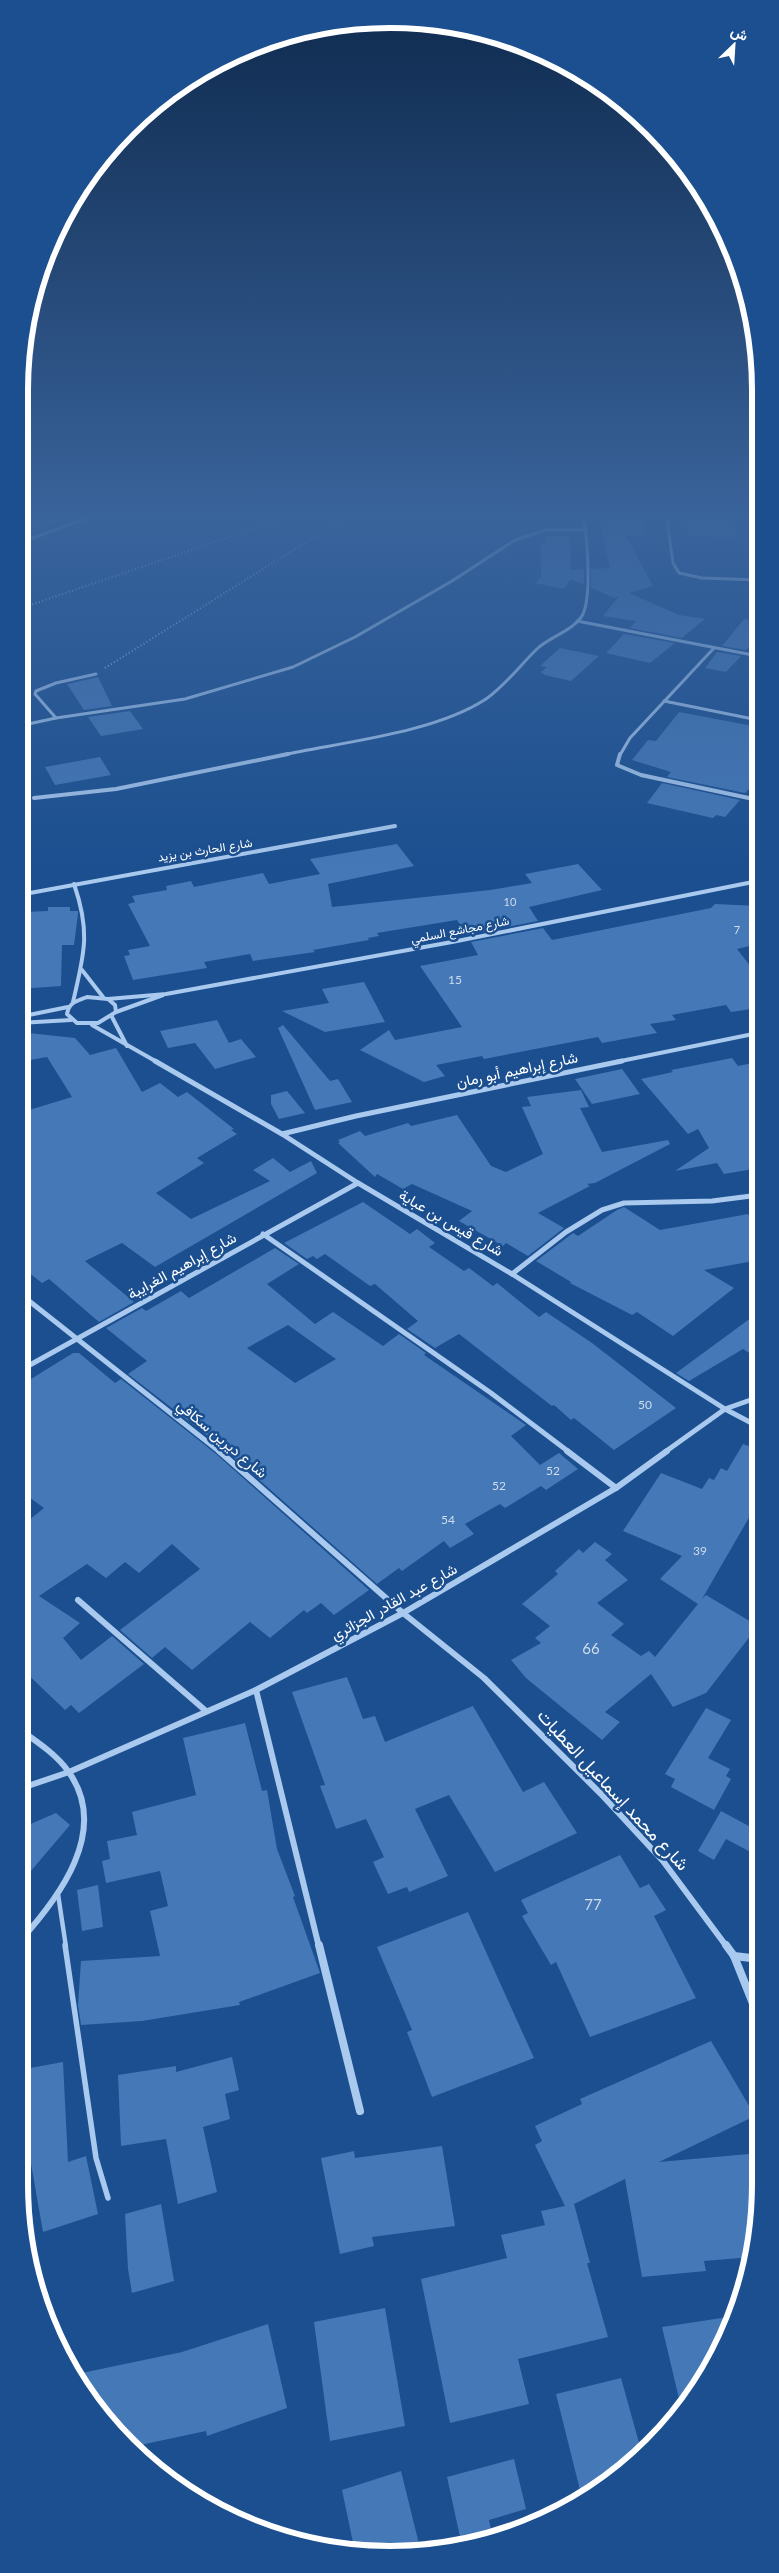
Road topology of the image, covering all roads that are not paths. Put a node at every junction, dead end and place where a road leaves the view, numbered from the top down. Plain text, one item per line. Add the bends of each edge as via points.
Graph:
1 (362, 632) edge
2 (559, 632) edge
3 (633, 632) edge
4 (714, 648) junction
5 (752, 655) edge
6 (96, 674) road end
7 (664, 701) junction
8 (56, 718) junction
9 (752, 719) edge
10 (28, 724) edge
11 (34, 798) dead end
12 (752, 799) edge
13 (395, 826) dead end
14 (752, 883) edge
15 (74, 884) junction
16 (28, 893) edge
17 (82, 970) junction
18 (166, 994) junction
19 (105, 998) junction
20 (73, 1002) junction
21 (68, 1007) junction
22 (116, 1012) junction
23 (28, 1015) edge
24 (112, 1017) junction
25 (71, 1020) junction
26 (28, 1022) edge
27 (91, 1024) junction
28 (752, 1034) edge
29 (127, 1046) junction
30 (282, 1134) junction
31 (358, 1183) junction
32 (752, 1196) edge
33 (263, 1234) junction
34 (512, 1274) junction
35 (28, 1300) edge
36 (77, 1337) junction
37 (28, 1366) edge
38 (752, 1399) edge
39 (725, 1409) junction
40 (752, 1423) edge
41 (616, 1488) junction
42 (78, 1600) dead end
43 (403, 1613) junction
44 (256, 1690) junction
45 (206, 1711) junction
46 (28, 1737) edge
47 (69, 1772) junction
48 (28, 1786) edge
49 (58, 1894) junction
50 (28, 1931) edge
51 (734, 1956) junction
52 (752, 1958) edge
53 (752, 2001) edge
54 (360, 2110) dead end
55 (108, 2198) dead end

1 - 8 street via 292,667 185,699
2 - 11 street via 546,641 490,697 436,719 376,735 108,792
3 - 4 street
4 - 5 street
4 - 7 street
6 - 8 street via 36,691
7 - 9 street
7 - 12 street via 630,738 620,753 618,765 623,769
8 - 10 street
13 - 15 street, شارع الحارث بن يزيد
14 - 18 street, شارع مجاشع السلمي
15 - 16 street, شارع الحارث بن يزيد
15 - 17 street via 87,925
17 - 19 street
17 - 20 street
18 - 19 street, شارع مجاشع السلمي
18 - 22 street, شارع مجاشع السلمي
19 - 20 street, شارع مجاشع السلمي via 87,997
19 - 22 street via 115,1005
20 - 21 street
21 - 23 street
21 - 25 street via 67,1014
22 - 24 street
24 - 27 street
24 - 29 street
25 - 26 street
25 - 27 street
27 - 29 street, شارع قيس بن عباية
28 - 30 street, شارع إبراهيم أبو رمان
29 - 30 street, شارع قيس بن عباية
30 - 31 street, شارع قيس بن عباية
31 - 33 street, شارع إبراهيم الغرايبة
31 - 34 street, شارع قيس بن عباية
32 - 34 street via 712,1201 624,1203 602,1210 566,1232
33 - 36 street, شارع إبراهيم الغرايبة
33 - 41 street via 492,1393
34 - 39 street, شارع قيس بن عباية
35 - 36 street, شارع ديرين سكافي
36 - 37 street, شارع إبراهيم الغرايبة
36 - 43 street, شارع ديرين سكافي via 212,1445
38 - 39 street, شارع عبد القادر الجزائري
39 - 40 street, شارع قيس بن عباية
39 - 41 street, شارع عبد القادر الجزائري
41 - 43 street, شارع عبد القادر الجزائري
42 - 45 street
43 - 44 street, شارع عبد القادر الجزائري
43 - 51 street, شارع محمد إسماعيل العطيات via 484,1678 601,1794 663,1861
44 - 45 street, شارع عبد القادر الجزائري
44 - 54 street
45 - 47 street, شارع عبد القادر الجزائري
46 - 47 street
47 - 48 street, شارع عبد القادر الجزائري
47 - 49 street via 84,1804 86,1823 82,1848
49 - 50 street
49 - 55 lane via 96,2158
51 - 52 street
51 - 53 street, شارع محمد إسماعيل العطيات

